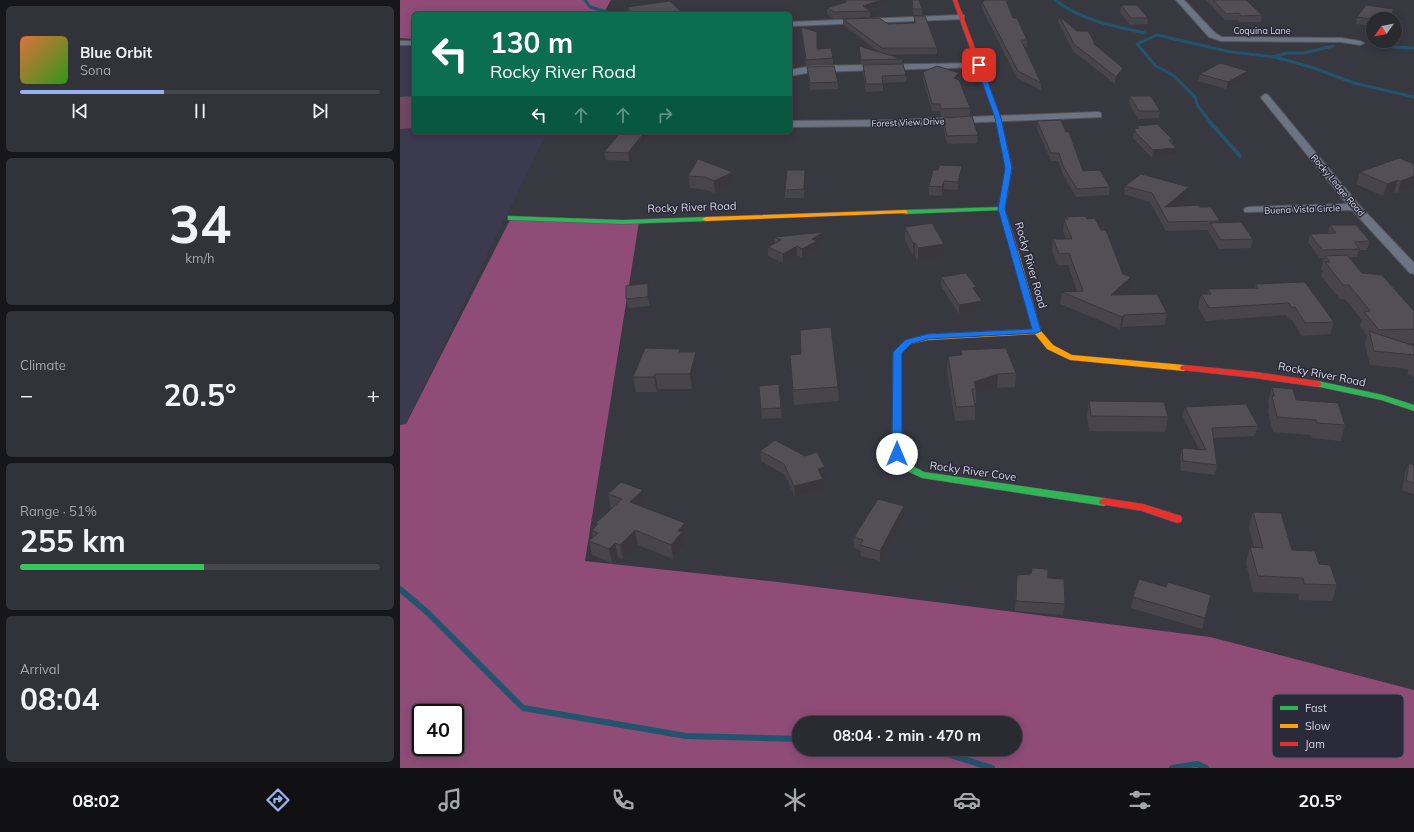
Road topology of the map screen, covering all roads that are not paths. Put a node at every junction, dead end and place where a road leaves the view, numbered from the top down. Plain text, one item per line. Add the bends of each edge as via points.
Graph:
1 (955, 0) edge
2 (1180, 0) edge
3 (961, 17) junction
4 (792, 24) edge
5 (400, 43) edge
6 (1360, 43) dead end
7 (412, 44) edge
8 (979, 65) junction
9 (792, 73) edge
10 (1265, 97) dead end
11 (1098, 115) dead end
12 (998, 118) junction
13 (792, 124) edge
14 (1355, 207) junction
15 (1002, 209) junction
16 (1249, 210) dead end
17 (511, 218) dead end
18 (1414, 270) edge
19 (1037, 331) junction
20 (1414, 408) edge
21 (1177, 520) dead end

1 - 3 street
2 - 6 street, Coquina Lane via 1212,35 1221,39 1341,40
3 - 4 street
3 - 8 street
5 - 7 street
8 - 9 street via 812,69
8 - 12 street
10 - 14 street, Rocky Ledge Road
11 - 12 street, Forest View Drive
12 - 13 street, Forest View Drive via 893,124
12 - 15 street via 1009,168
14 - 16 street, Buena Vista Circle
14 - 18 street, Rocky Ledge Road
15 - 17 street, Rocky River Road via 623,222
15 - 19 street, Rocky River Road
19 - 20 street, Rocky River Road via 1043,342 1055,351 1070,357 1269,376 1330,385
19 - 21 street, Rocky River Cove via 928,337 908,342 897,352 897,454 907,467 922,475 1143,508

